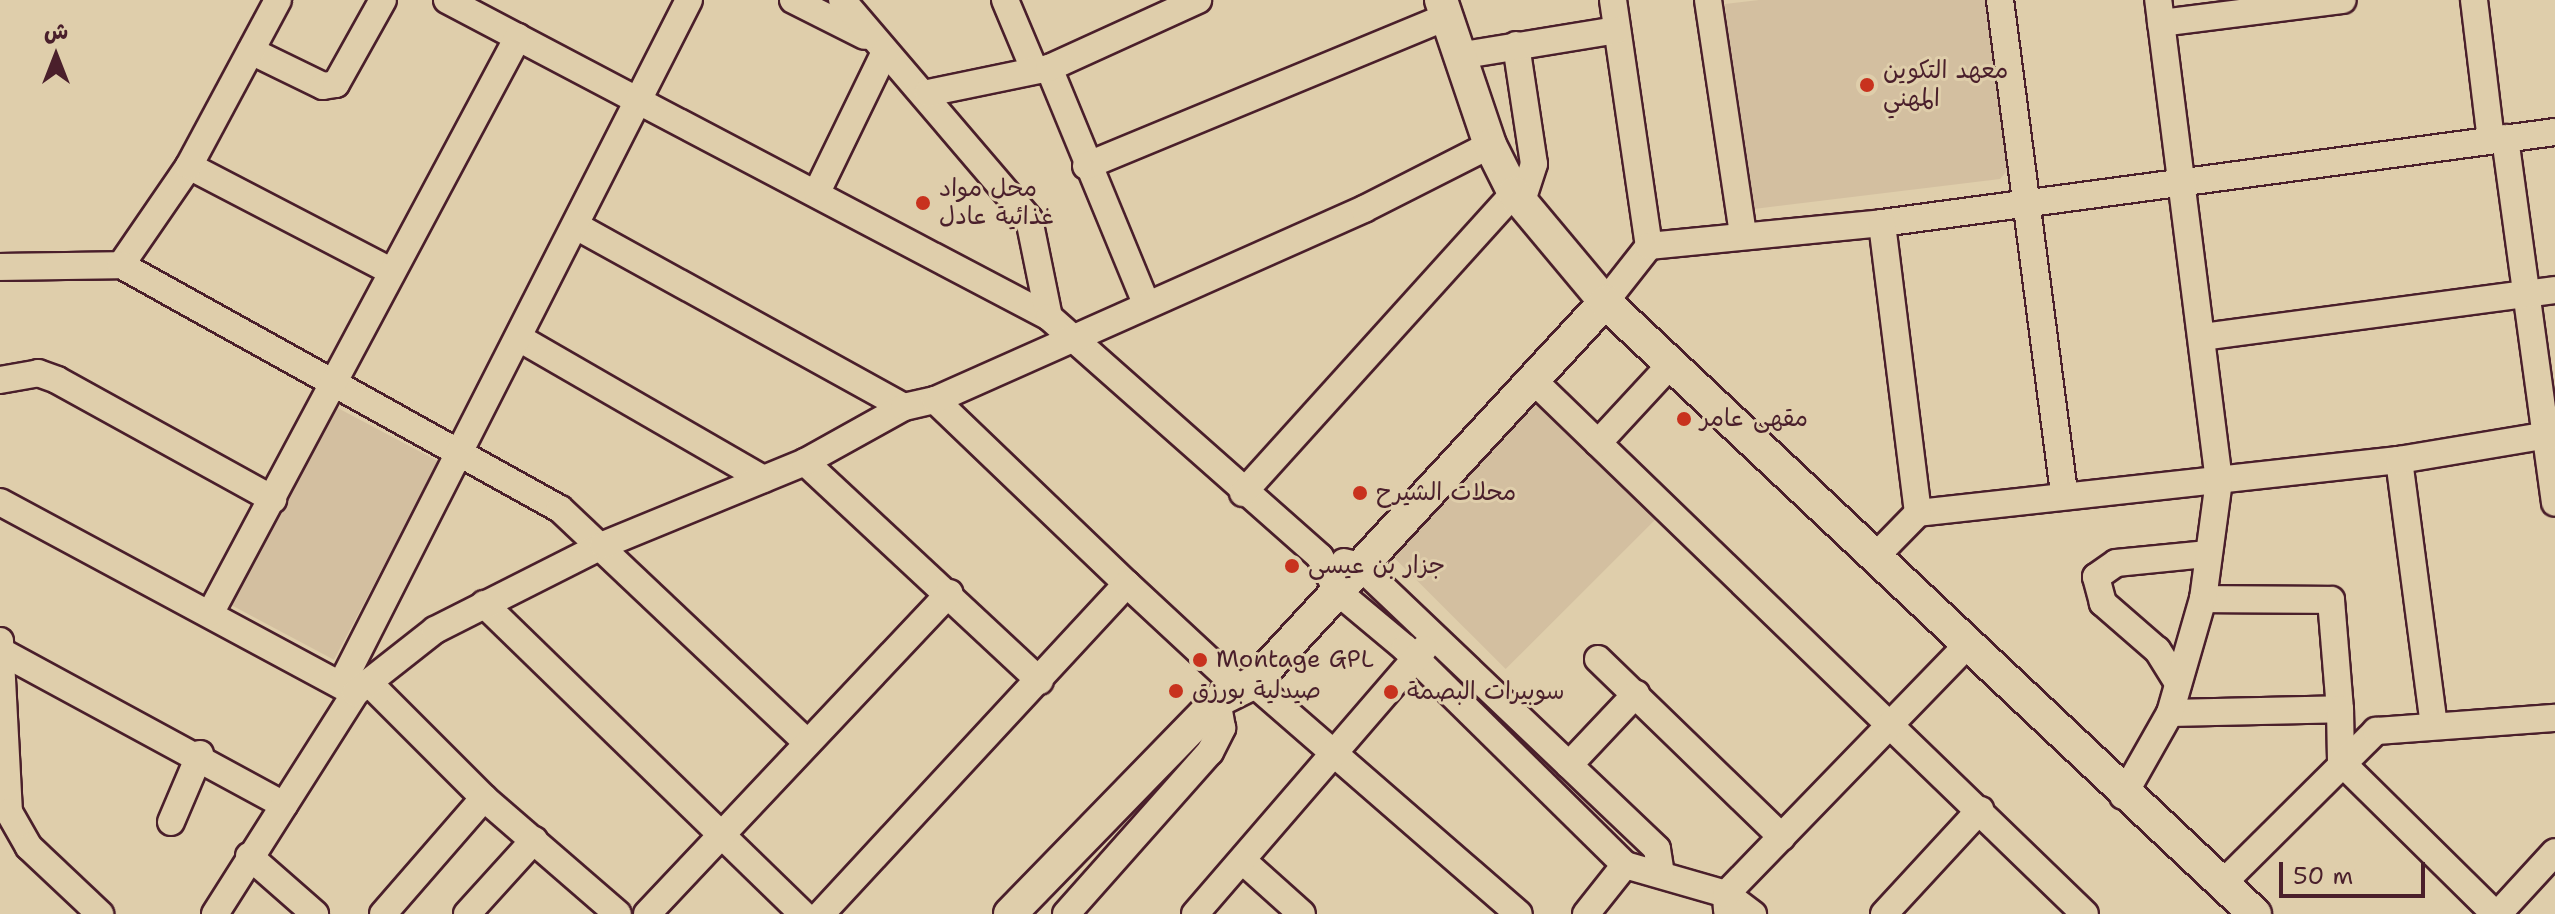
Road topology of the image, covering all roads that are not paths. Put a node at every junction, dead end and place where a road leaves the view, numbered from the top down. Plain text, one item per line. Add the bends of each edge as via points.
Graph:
1 (278, 0) edge
2 (383, 0) edge
3 (447, 0) edge
4 (689, 0) edge
5 (793, 0) edge
6 (842, 0) edge
7 (1005, 0) edge
8 (1198, 0) edge
9 (1613, 0) edge
10 (1708, 0) edge
11 (2000, 0) edge
12 (2343, 0) edge
13 (2474, 0) edge
14 (1442, 9) edge
15 (2159, 12) edge
16 (1617, 30) junction
17 (518, 37) junction
18 (877, 45) junction
19 (1516, 45) junction
20 (251, 51) junction
21 (1458, 56) junction
22 (1042, 69) junction
23 (928, 93) junction
24 (643, 100) junction
25 (2555, 132) edge
26 (2498, 139) junction
27 (1490, 145) junction
28 (189, 166) junction
29 (1086, 166) junction
30 (2181, 180) junction
31 (817, 192) junction
32 (1518, 197) junction
33 (2028, 205) junction
34 (1882, 223) junction
35 (578, 227) junction
36 (1743, 234) junction
37 (1649, 246) junction
38 (121, 265) junction
39 (1042, 265) junction
40 (0, 267) edge
41 (391, 271) junction
42 (2555, 290) edge
43 (2526, 294) junction
44 (1145, 301) junction
45 (1605, 302) junction
46 (1016, 304) junction
47 (1049, 317) junction
48 (1072, 337) junction
49 (2203, 337) junction
50 (519, 338) junction
51 (1672, 363) junction
52 (0, 380) edge
53 (1535, 382) junction
54 (332, 383) junction
55 (935, 400) junction
56 (904, 407) junction
57 (2550, 435) edge
58 (1598, 443) junction
59 (458, 451) junction
60 (2399, 460) junction
61 (805, 462) junction
62 (763, 479) junction
63 (2219, 481) junction
64 (1243, 493) junction
65 (2064, 495) junction
66 (273, 499) junction
67 (0, 502) edge
68 (2555, 503) edge
69 (1918, 513) junction
70 (603, 545) junction
71 (2206, 554) junction
72 (1876, 556) junction
73 (1320, 557) junction
74 (1360, 566) junction
75 (1127, 584) junction
76 (1338, 592) junction
77 (949, 593) junction
78 (2203, 599) junction
79 (484, 604) junction
80 (211, 612) junction
81 (1432, 635) junction
82 (1967, 645) junction
83 (1, 647) edge
84 (1598, 659) dead end
85 (1415, 663) junction
86 (1040, 681) junction
87 (2178, 683) junction
88 (356, 686) junction
89 (1236, 690) junction
90 (1636, 694) junction
91 (2340, 709) junction
92 (2170, 713) junction
93 (2555, 718) edge
94 (2434, 725) junction
95 (1890, 728) junction
96 (804, 740) junction
97 (200, 754) junction
98 (1336, 754) junction
99 (2341, 762) junction
100 (1569, 765) junction
101 (2123, 796) junction
102 (484, 798) junction
103 (284, 805) junction
104 (1980, 810) junction
105 (1110, 811) junction
106 (171, 822) dead end
107 (1139, 836) junction
108 (719, 837) junction
109 (1782, 837) junction
110 (534, 840) junction
111 (2555, 852) edge
112 (249, 856) junction
113 (1243, 861) junction
114 (1625, 865) junction
115 (1661, 874) junction
116 (2223, 883) junction
117 (1727, 904) edge
118 (100, 914) edge
119 (215, 914) edge
120 (315, 914) edge
121 (383, 914) edge
122 (467, 914) edge
123 (618, 914) edge
124 (647, 914) edge
125 (803, 914) edge
126 (821, 914) edge
127 (1010, 914) edge
128 (1066, 914) edge
129 (1195, 914) edge
130 (1302, 914) edge
131 (1519, 914) edge
132 (1586, 914) edge
133 (1753, 914) edge
134 (1884, 914) edge
135 (2085, 914) edge
136 (2255, 914) edge
137 (2497, 914) edge

1 - 20 street
2 - 20 street via 336,84 323,86
3 - 17 street
4 - 24 street
5 - 18 street
6 - 18 street
7 - 22 street
8 - 22 street
9 - 16 street
10 - 36 street
11 - 33 street
12 - 15 street
13 - 26 street
14 - 21 main road
14 - 29 street
15 - 30 street
16 - 19 street
16 - 37 street
17 - 24 street
17 - 41 street
18 - 23 street
18 - 31 street
19 - 21 street
19 - 32 street via 1534,164
20 - 28 street
21 - 27 main road
22 - 23 street
22 - 29 street
23 - 39 street via 1029,219
24 - 31 street
24 - 35 street
25 - 26 street
26 - 30 street
26 - 43 street
27 - 32 main road
27 - 44 street via 1364,209
28 - 38 street
28 - 41 street
29 - 44 street
30 - 33 street
30 - 49 street
31 - 46 street
32 - 45 main road
32 - 64 street
33 - 34 street
33 - 65 street
34 - 36 street
34 - 69 street
35 - 50 street
35 - 56 street
36 - 37 street
37 - 45 street
38 - 40 street
38 - 54 street
39 - 46 street
39 - 47 street
41 - 54 street
42 - 43 street
43 - 49 street
43 - 57 street
44 - 48 street
45 - 51 main road
45 - 53 main road
46 - 47 street
47 - 48 street
48 - 55 street
48 - 64 street
49 - 63 street
50 - 59 street
50 - 62 street
51 - 58 street
51 - 72 main road
52 - 66 street via 38,373 57,380
53 - 58 street
53 - 74 main road
54 - 59 street
54 - 66 street
55 - 56 street
55 - 75 street
56 - 61 street
57 - 60 street
57 - 68 street
58 - 95 street
59 - 70 street via 560,509
59 - 88 street
60 - 63 street
60 - 94 street
61 - 62 street
61 - 77 street
62 - 70 street
63 - 65 street
63 - 71 street
64 - 73 street
65 - 69 street
66 - 80 street
67 - 80 street
69 - 72 street
70 - 79 street
70 - 96 street
71 - 78 street
71 - 87 street via 2116,563 2096,577 2103,603 2157,650
72 - 82 main road
73 - 74 street
73 - 76 street
74 - 76 main road
74 - 81 street
75 - 86 street
75 - 89 street
76 - 85 street
76 - 89 main road
77 - 86 street
77 - 96 street
78 - 87 street
78 - 91 street via 2331,600
79 - 88 street
79 - 108 street
80 - 88 street
81 - 85 street
81 - 100 street
82 - 95 street
82 - 101 main road
83 - 97 street
83 - 118 street via 9,812 29,847
84 - 90 street
85 - 98 street
85 - 114 street
86 - 126 street
87 - 92 street
88 - 102 street
88 - 103 street
89 - 98 street
89 - 105 main road
89 - 107 street via 1210,752
90 - 100 street
90 - 109 street
91 - 92 street
91 - 99 street
92 - 101 street
93 - 94 street
94 - 99 street via 2376,731
95 - 104 street
95 - 109 street
96 - 108 street
97 - 103 street
97 - 106 street
98 - 113 street
98 - 131 street
99 - 116 street
99 - 137 street
100 - 115 street via 1657,849
101 - 116 main road
102 - 110 street
102 - 121 street
103 - 112 street
104 - 134 street
104 - 135 street
105 - 107 street
105 - 127 main road
107 - 128 street
108 - 124 street
108 - 125 street
109 - 117 street
110 - 122 street
110 - 123 street
111 - 137 street
112 - 119 street
112 - 120 street
113 - 129 street
113 - 130 street
114 - 115 street
114 - 132 street
115 - 117 street
116 - 136 main road
117 - 133 street

